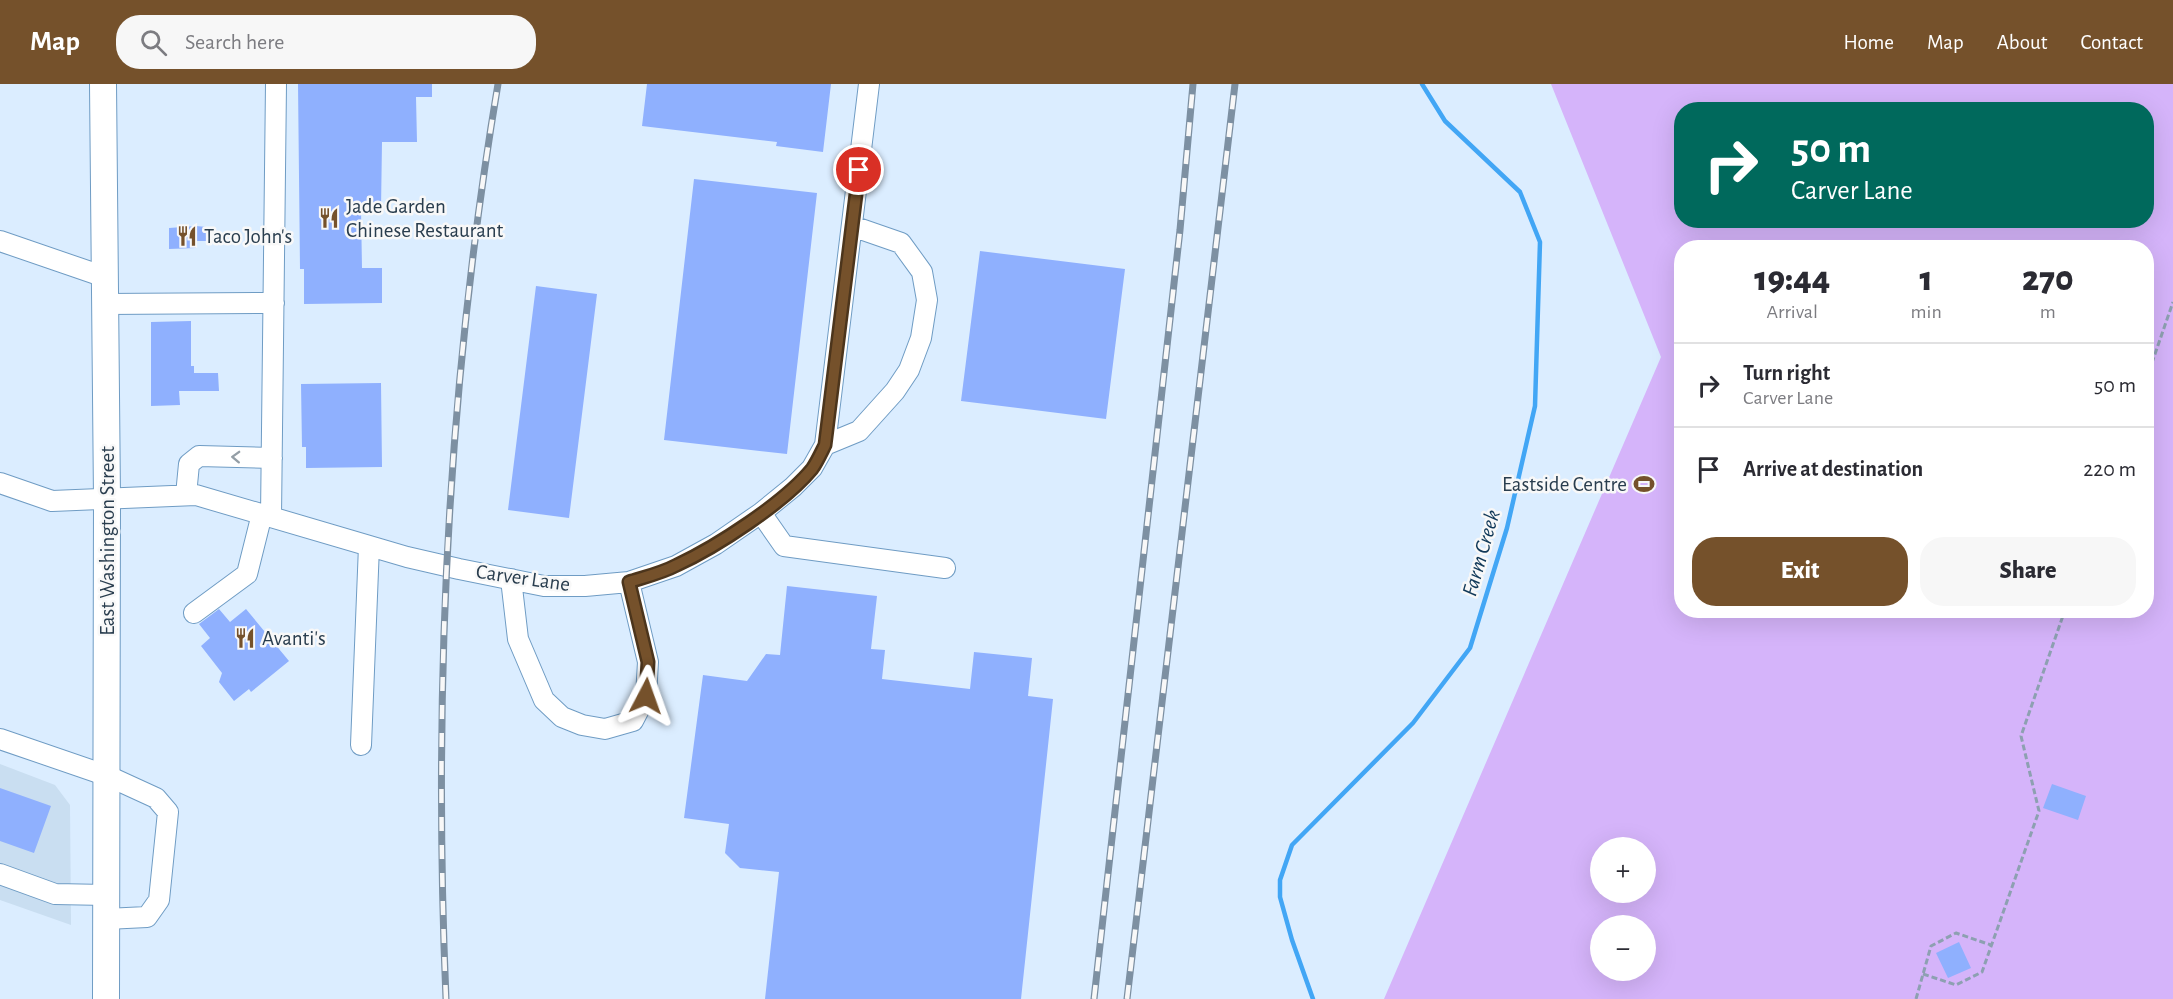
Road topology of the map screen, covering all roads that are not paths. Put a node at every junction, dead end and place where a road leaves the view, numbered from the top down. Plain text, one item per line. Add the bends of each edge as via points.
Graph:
1 (103, 84) edge
2 (276, 84) edge
3 (869, 84) edge
4 (852, 226) junction
5 (0, 240) edge
6 (105, 277) junction
7 (274, 303) junction
8 (105, 304) junction
9 (825, 445) junction
10 (272, 458) junction
11 (0, 483) edge
12 (186, 495) junction
13 (107, 499) junction
14 (761, 513) junction
15 (267, 516) junction
16 (369, 546) junction
17 (945, 568) dead end
18 (511, 579) junction
19 (629, 582) junction
20 (194, 613) dead end
21 (0, 739) edge
22 (361, 745) dead end
23 (108, 776) junction
24 (0, 874) edge
25 (106, 907) junction
26 (106, 999) edge

1 - 6 main road, East Washington Street
2 - 7 street
3 - 4 street, Carver Lane
4 - 9 street, Carver Lane
4 - 9 street via 902,243 922,272 927,300 921,338 909,370 895,391 859,431
5 - 6 street
6 - 8 main road, East Washington Street
7 - 8 street
7 - 10 street
8 - 13 main road, East Washington Street
9 - 14 street, Carver Lane via 812,468
10 -> 12 street via 199,456 189,464
10 - 15 street
11 - 13 street, Carver Lane via 52,501
12 - 13 street, Carver Lane
12 - 15 street, Carver Lane
13 - 23 main road, East Washington Street
14 - 17 street via 784,546
14 - 19 street, Carver Lane via 717,544 676,566
15 - 16 street, Carver Lane
15 - 20 street via 247,574
16 - 18 street, Carver Lane
16 - 22 street
18 - 19 street, Carver Lane via 544,585
18 - 19 street via 518,639 544,700 562,717 605,729 633,721 646,696 648,662
21 - 23 street
23 - 25 main road, East Washington Street
23 - 25 street via 156,798 168,812 159,900 147,917
24 - 25 street
25 - 26 main road, East Washington Street

